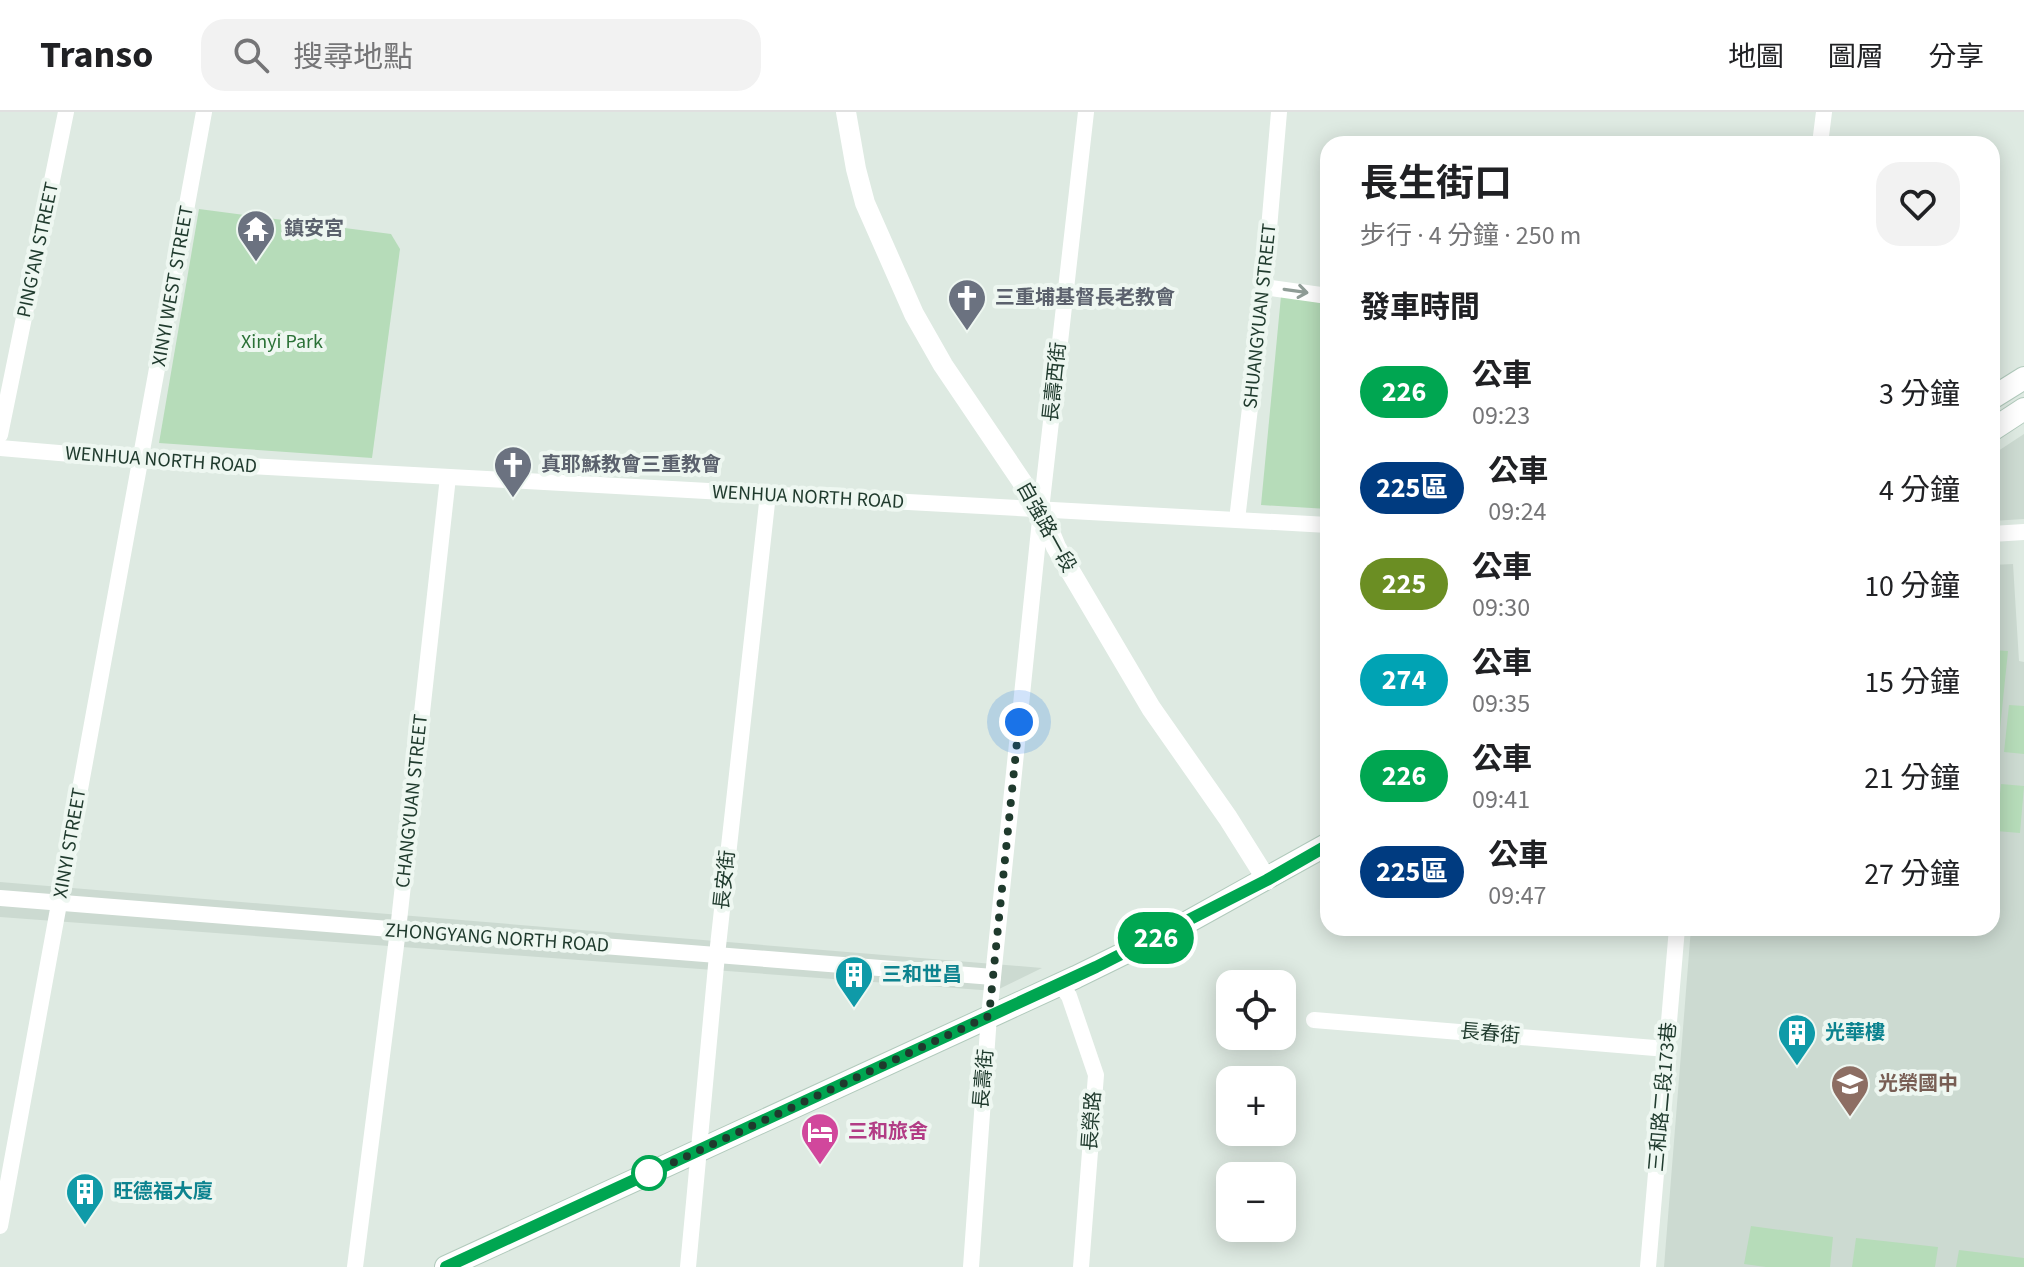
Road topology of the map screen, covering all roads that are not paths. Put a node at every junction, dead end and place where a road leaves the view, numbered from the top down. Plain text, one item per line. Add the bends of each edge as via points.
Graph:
1 (66, 112) edge
2 (204, 112) edge
3 (846, 112) edge
4 (1086, 112) edge
5 (1279, 112) edge
6 (1824, 112) edge
7 (1821, 136) edge
8 (1264, 287) junction
9 (1320, 295) edge
10 (2024, 378) edge
11 (2000, 393) edge
12 (2024, 409) edge
13 (2000, 425) edge
14 (0, 435) edge
15 (0, 448) edge
16 (141, 460) junction
17 (448, 477) junction
18 (768, 494) junction
19 (1041, 510) junction
20 (1237, 520) junction
21 (1320, 525) edge
22 (2024, 532) edge
23 (2000, 534) edge
24 (1320, 849) edge
25 (1267, 880) junction
26 (0, 898) edge
27 (59, 903) junction
28 (398, 930) junction
29 (1676, 936) edge
30 (717, 955) junction
31 (993, 977) junction
32 (1059, 983) junction
33 (989, 1016) junction
34 (1314, 1020) dead end
35 (1667, 1049) junction
36 (699, 1150) junction
37 (0, 1226) edge
38 (355, 1267) edge
39 (446, 1267) edge
40 (688, 1267) edge
41 (971, 1267) edge
42 (1081, 1267) edge
43 (1648, 1267) edge

1 - 14 street, PING'AN STREET
2 - 16 street, XINYI WEST STREET
3 - 19 street, 自強路一段 via 865,203 914,314
4 - 19 street, 長壽西街
5 - 8 street, SHUANGYUAN STREET
6 - 7 street
8 -> 9 street
8 - 20 street, SHUANGYUAN STREET
10 - 11 main road
12 - 13 main road
15 - 16 street, WENHUA NORTH ROAD
16 - 17 street, WENHUA NORTH ROAD
16 - 27 street, XINYI STREET
17 - 18 street, WENHUA NORTH ROAD
17 - 28 street, CHANGYUAN STREET
18 - 19 street, WENHUA NORTH ROAD
18 - 30 street, 長安街
19 - 20 street, WENHUA NORTH ROAD
19 - 25 street, 自強路一段 via 1056,547 1151,708
19 - 31 street, 長壽街
20 - 21 street, WENHUA NORTH ROAD
22 - 23 street
24 - 25 main road
25 - 32 main road
26 - 27 street, ZHONGYANG NORTH ROAD
27 - 28 street, ZHONGYANG NORTH ROAD
27 - 37 street, XINYI STREET
28 - 30 street, ZHONGYANG NORTH ROAD
28 - 38 street, CHANGYUAN STREET
29 - 35 street, 三和路二段173巷
30 - 31 street, ZHONGYANG NORTH ROAD
30 - 36 street, 長安街
31 - 33 street, 長壽街
32 - 33 main road
32 - 42 street, 長榮路 via 1069,996 1096,1075
33 - 36 main road
33 - 41 street, 長壽街
34 - 35 street, 長春街
35 - 43 street, 三和路二段173巷
36 - 39 main road
36 - 40 street, 長安街

